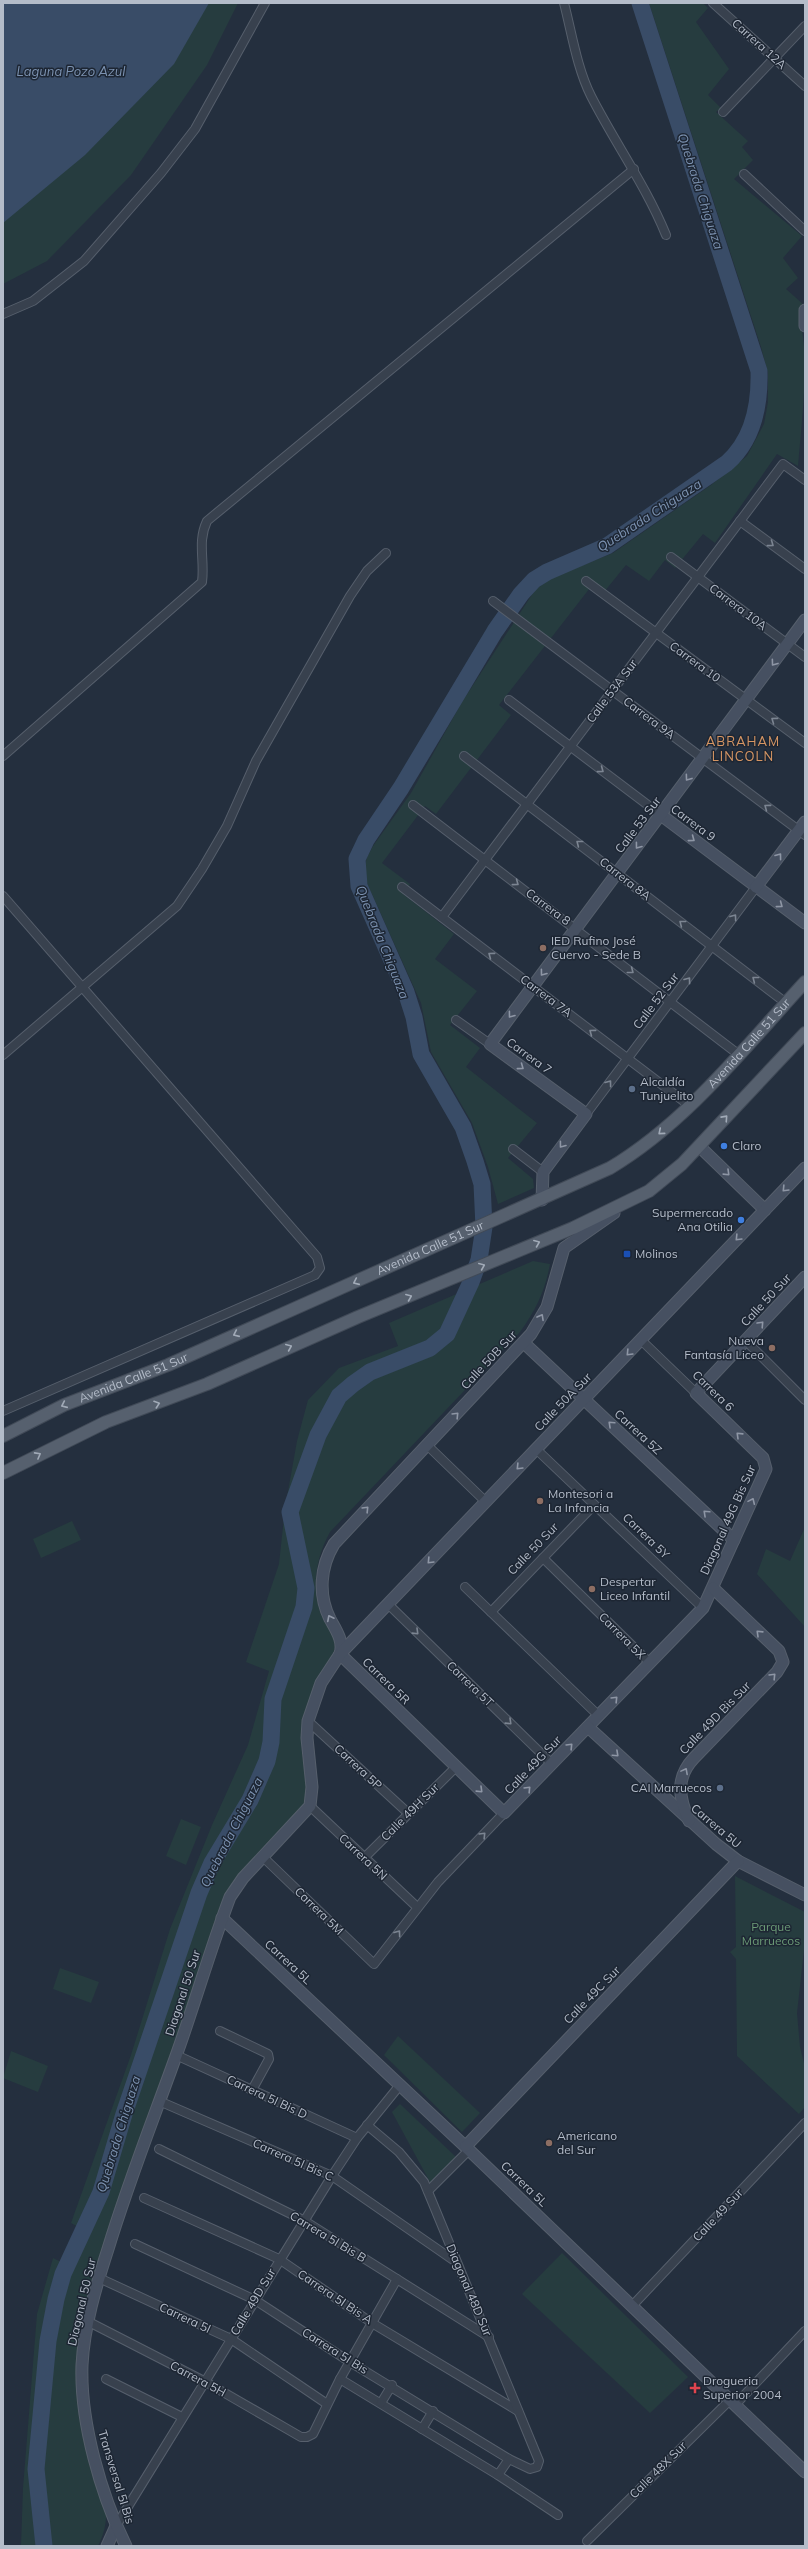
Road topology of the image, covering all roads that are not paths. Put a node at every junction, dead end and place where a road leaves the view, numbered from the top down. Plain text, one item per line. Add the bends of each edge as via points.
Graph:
1 (265, 3) edge
2 (564, 3) edge
3 (713, 3) edge
4 (805, 26) edge
5 (774, 58) junction
6 (805, 86) edge
7 (723, 112) dead end
8 (634, 169) junction
9 (744, 174) dead end
10 (805, 231) edge
11 (666, 235) dead end
12 (805, 310) edge
13 (3, 314) edge
14 (805, 326) edge
15 (805, 480) edge
16 (740, 521) junction
17 (386, 553) dead end
18 (670, 557) dead end
19 (805, 569) edge
20 (698, 577) junction
21 (586, 581) dead end
22 (495, 603) dead end
23 (805, 620) edge
24 (656, 633) junction
25 (787, 644) junction
26 (805, 657) edge
27 (612, 691) junction
28 (509, 700) dead end
29 (746, 700) junction
30 (805, 743) edge
31 (570, 746) junction
32 (3, 756) edge
33 (464, 756) dead end
34 (703, 758) junction
35 (527, 804) junction
36 (413, 805) dead end
37 (661, 815) junction
38 (803, 829) edge
39 (485, 860) junction
40 (617, 873) junction
41 (402, 886) dead end
42 (756, 887) junction
43 (3, 896) edge
44 (442, 917) junction
45 (805, 923) edge
46 (576, 929) junction
47 (713, 946) junction
48 (805, 982) edge
49 (82, 987) junction
50 (533, 987) junction
51 (671, 1002) junction
52 (786, 1003) junction
53 (456, 1020) dead end
54 (805, 1033) edge
55 (490, 1044) junction
56 (738, 1054) junction
57 (3, 1055) edge
58 (628, 1059) junction
59 (690, 1106) junction
60 (586, 1114) junction
61 (699, 1146) junction
62 (513, 1149) dead end
63 (805, 1168) edge
64 (543, 1172) junction
65 (638, 1197) junction
66 (542, 1200) junction
67 (765, 1210) junction
68 (805, 1277) edge
69 (641, 1340) junction
70 (745, 1340) junction
71 (524, 1343) junction
72 (696, 1393) junction
73 (584, 1399) junction
74 (805, 1400) edge
75 (3, 1411) edge
76 (3, 1436) edge
77 (427, 1444) junction
78 (536, 1449) junction
79 (766, 1463) joint
80 (3, 1473) edge
81 (486, 1502) junction
82 (594, 1505) junction
83 (734, 1540) junction
84 (543, 1558) junction
85 (465, 1587) dead end
86 (713, 1588) junction
87 (388, 1604) junction
88 (703, 1608) junction
89 (491, 1612) junction
90 (340, 1654) junction
91 (650, 1663) junction
92 (599, 1716) junction
93 (308, 1720) junction
94 (588, 1727) junction
95 (552, 1764) junction
96 (456, 1766) junction
97 (310, 1806) junction
98 (408, 1813) junction
99 (504, 1813) junction
100 (689, 1821) junction
101 (262, 1857) junction
102 (364, 1858) junction
103 (738, 1861) junction
104 (805, 1895) edge
105 (416, 1907) junction
106 (222, 1918) junction
107 (374, 1964) joint
108 (220, 2031) dead end
109 (176, 2055) junction
110 (400, 2085) junction
111 (252, 2090) junction
112 (159, 2101) junction
113 (805, 2123) edge
114 (367, 2125) junction
115 (357, 2138) junction
116 (468, 2148) junction
117 (159, 2150) dead end
118 (332, 2176) junction
119 (428, 2191) junction
120 (144, 2198) dead end
121 (303, 2220) junction
122 (135, 2244) dead end
123 (279, 2259) junction
124 (457, 2263) junction
125 (99, 2278) junction
126 (397, 2279) junction
127 (255, 2300) junction
128 (632, 2306) junction
129 (88, 2322) junction
130 (372, 2323) junction
131 (805, 2331) edge
132 (490, 2337) junction
133 (231, 2339) junction
134 (350, 2362) junction
135 (82, 2367) joint
136 (106, 2379) dead end
137 (340, 2379) junction
138 (204, 2381) junction
139 (392, 2385) junction
140 (732, 2402) junction
141 (381, 2403) junction
142 (327, 2404) junction
143 (433, 2411) junction
144 (518, 2411) junction
145 (182, 2417) junction
146 (422, 2429) junction
147 (509, 2459) junction
148 (530, 2469) joint
149 (805, 2472) edge
150 (498, 2476) junction
151 (558, 2515) dead end
152 (116, 2526) junction
153 (587, 2541) dead end
154 (107, 2546) edge
155 (126, 2546) edge

1 - 13 street via 195,129 160,173 84,261 33,301
2 - 8 street via 591,95
3 - 5 street, Carrera 12A
4 - 5 street
5 - 6 street, Carrera 12A
5 - 7 street
8 - 11 street
8 - 32 street via 207,521 201,533 200,544 202,582
9 - 10 street
12 - 14 street
15 - 16 street, Calle 53A Sur via 783,464
16 -> 19 street
16 - 20 street, Calle 53A Sur
17 - 49 street via 367,571 350,596 256,761 227,826 177,906
18 - 20 street, Carrera 10A
20 - 24 street, Calle 53A Sur
20 - 25 street, Carrera 10A
21 - 24 street, Carrera 10
22 - 27 street, Carrera 9A
23 - 25 street, Calle 53 Sur
24 - 27 street, Calle 53A Sur
24 - 29 street, Carrera 10
25 - 26 street, Carrera 10A
25 -> 29 street, Calle 53 Sur
27 - 31 street, Calle 53A Sur
27 - 34 street, Carrera 9A
28 - 31 street, Carrera 9
30 -> 29 street, Carrera 10
29 - 34 street, Calle 53 Sur
31 - 35 street, Calle 53A Sur
31 -> 37 street, Carrera 9
33 - 35 street, Carrera 8A
34 -> 37 street, Calle 53 Sur
38 -> 34 street, Carrera 9A
35 - 39 street, Calle 53A Sur
40 -> 35 street, Carrera 8A
36 - 39 street, Carrera 8
37 -> 40 street, Calle 53 Sur
37 -> 42 street, Carrera 9
42 -> 38 street, Calle 52 Sur
39 - 44 street, Calle 53A Sur
39 -> 46 street, Carrera 8
40 - 46 street, Calle 53 Sur
47 -> 40 street, Carrera 8A
41 - 44 street, Carrera 7A
42 -> 45 street, Carrera 9
47 -> 42 street, Calle 52 Sur
43 - 49 street
50 -> 44 street, Carrera 7A
46 -> 50 street, Calle 53 Sur
46 -> 51 street, Carrera 8
51 -> 47 street, Calle 52 Sur
52 -> 47 street, Carrera 8A
48 - 52 main road, Avenida Calle 51 Sur
49 - 57 street
49 - 75 street via 317,1257 320,1268 315,1275
50 -> 55 street, Calle 53 Sur
58 -> 50 street, Carrera 7A
51 - 56 street, Carrera 8
51 - 58 street, Calle 52 Sur
52 - 56 main road, Avenida Calle 51 Sur
53 - 55 street, Carrera 7
61 -> 54 main road
55 -> 60 street, Carrera 7
56 - 59 main road, Avenida Calle 51 Sur
58 - 59 street, Carrera 7A
60 -> 58 street, Calle 52 Sur
59 -> 66 main road, Avenida Calle 51 Sur via 648,1143 624,1160
60 -> 64 street, Calle 52 Sur
61 - 65 main road via 662,1182
61 -> 67 street
62 - 64 street
63 -> 67 street, Calle 50A Sur
64 - 66 street
71 -> 65 street, Calle 50B Sur via 547,1307 560,1255 566,1245
80 -> 65 main road via 106,1422 203,1386 573,1228
66 -> 76 main road, Avenida Calle 51 Sur via 168,1365 64,1405
67 -> 69 street, Calle 50A Sur
70 -> 68 street, Calle 50 Sur
69 - 72 street, Carrera 6
69 -> 73 street, Calle 50A Sur
70 - 72 street, Calle 50 Sur
70 - 74 street
71 - 73 street, Carrera 5Z
77 -> 71 street, Calle 50B Sur
79 -> 72 street, Carrera 6
73 - 78 street, Calle 50A Sur
83 -> 73 street, Carrera 5Z
77 - 81 street
90 -> 77 street, Calle 50B Sur via 340,1640 326,1609 322,1588 325,1563 339,1537
78 -> 81 street, Calle 50A Sur
78 - 82 street, Carrera 5Y
83 -> 79 street, Diagonal 49G Bis Sur via 766,1469
81 -> 87 street, Calle 50A Sur
82 - 84 street, Calle 50 Sur
82 - 88 street, Carrera 5Y
83 - 86 street, Diagonal 49G Bis Sur
84 - 89 street, Calle 50 Sur
84 - 91 street, Carrera 5X
85 - 89 street
86 - 88 street, Calle 49G Sur
100 -> 86 street, Calle 49D Bis Sur via 680,1796 683,1772 777,1672 783,1662 779,1651
87 - 90 street, Calle 50A Sur
87 -> 95 street, Carrera 5T
88 - 91 street, Calle 49G Sur
89 - 92 street
90 - 93 street via 321,1683
90 - 96 street, Carrera 5R
92 -> 91 street, Calle 49G Sur
92 - 94 street, Calle 49G Sur
93 - 97 street via 307,1738 312,1787
93 - 98 street, Carrera 5P
95 -> 94 street, Calle 49G Sur
94 -> 100 street, Carrera 5U
99 -> 95 street, Calle 49G Sur
96 - 98 street, Calle 49H Sur
96 -> 99 street, Carrera 5R
97 - 101 street, Diagonal 50 Sur
97 - 102 street, Carrera 5N
98 - 102 street, Calle 49H Sur
105 -> 99 street, Calle 49G Sur
100 - 103 street, Carrera 5U
101 - 106 street, Diagonal 50 Sur via 237,1884
101 - 107 street, Carrera 5M
102 - 105 street, Carrera 5N
103 - 104 street, Carrera 5U
103 - 116 street, Calle 49C Sur
107 -> 105 street, Calle 49G Sur
106 - 109 street, Diagonal 50 Sur
106 - 110 street, Carrera 5L
108 - 111 street via 268,2054 269,2059
109 - 111 street, Carrera 5I Bis D
109 - 112 street, Diagonal 50 Sur
110 - 114 street, Calle 49D Sur
110 - 116 street, Carrera 5L
111 - 115 street, Carrera 5I Bis D
112 - 118 street, Carrera 5I Bis C
112 - 125 street, Diagonal 50 Sur via 136,2162
113 - 128 street, Calle 49 Sur
114 - 115 street, Calle 49D Sur
114 - 119 street, Diagonal 48D Sur via 399,2152 424,2182
115 - 118 street, Calle 49D Sur
116 - 119 street, Calle 49C Sur
116 - 128 street, Carrera 5L
117 - 121 street, Carrera 5I Bis B
118 - 121 street, Calle 49D Sur
118 - 124 street, Carrera 5I Bis C
119 - 124 street, Diagonal 48D Sur
120 - 123 street, Carrera 5I Bis A
121 - 123 street, Calle 49D Sur
121 - 126 street, Carrera 5I Bis B
122 - 127 street, Carrera 5I Bis
123 - 127 street, Calle 49D Sur
123 - 130 street, Carrera 5I Bis A
124 - 132 street, Diagonal 48D Sur
125 - 129 street, Diagonal 50 Sur
125 - 133 street, Carrera 5I
126 - 130 street
126 - 132 street, Carrera 5I Bis B
127 - 133 street, Calle 49D Sur
127 - 134 street, Carrera 5I Bis
128 - 140 street, Carrera 5L
129 - 135 street, Diagonal 50 Sur
129 - 138 street, Carrera 5H
130 - 134 street
130 - 144 street, Carrera 5I Bis A
131 - 140 street, Calle 48X Sur
132 - 144 street, Diagonal 48D Sur
133 - 138 street, Calle 49D Sur
133 - 142 street, Carrera 5I
134 - 137 street
134 - 139 street, Carrera 5I Bis
135 - 152 street, Transversal 5I Bis via 88,2431
136 - 145 street
137 - 141 street
137 - 142 street
138 - 142 street, Carrera 5H via 301,2437 312,2434
138 - 145 street, Calle 49D Sur
139 - 141 street
139 - 143 street, Carrera 5I Bis
140 - 149 street, Carrera 5L
140 - 153 street, Calle 48X Sur
141 - 146 street
143 - 146 street
143 - 147 street, Carrera 5I Bis
144 - 148 street, Diagonal 48D Sur via 539,2461 537,2467
145 - 152 street, Calle 49D Sur
146 - 150 street
147 - 148 street, Carrera 5I Bis
147 - 150 street
150 - 151 street
152 - 154 street
152 - 155 street, Transversal 5I Bis

